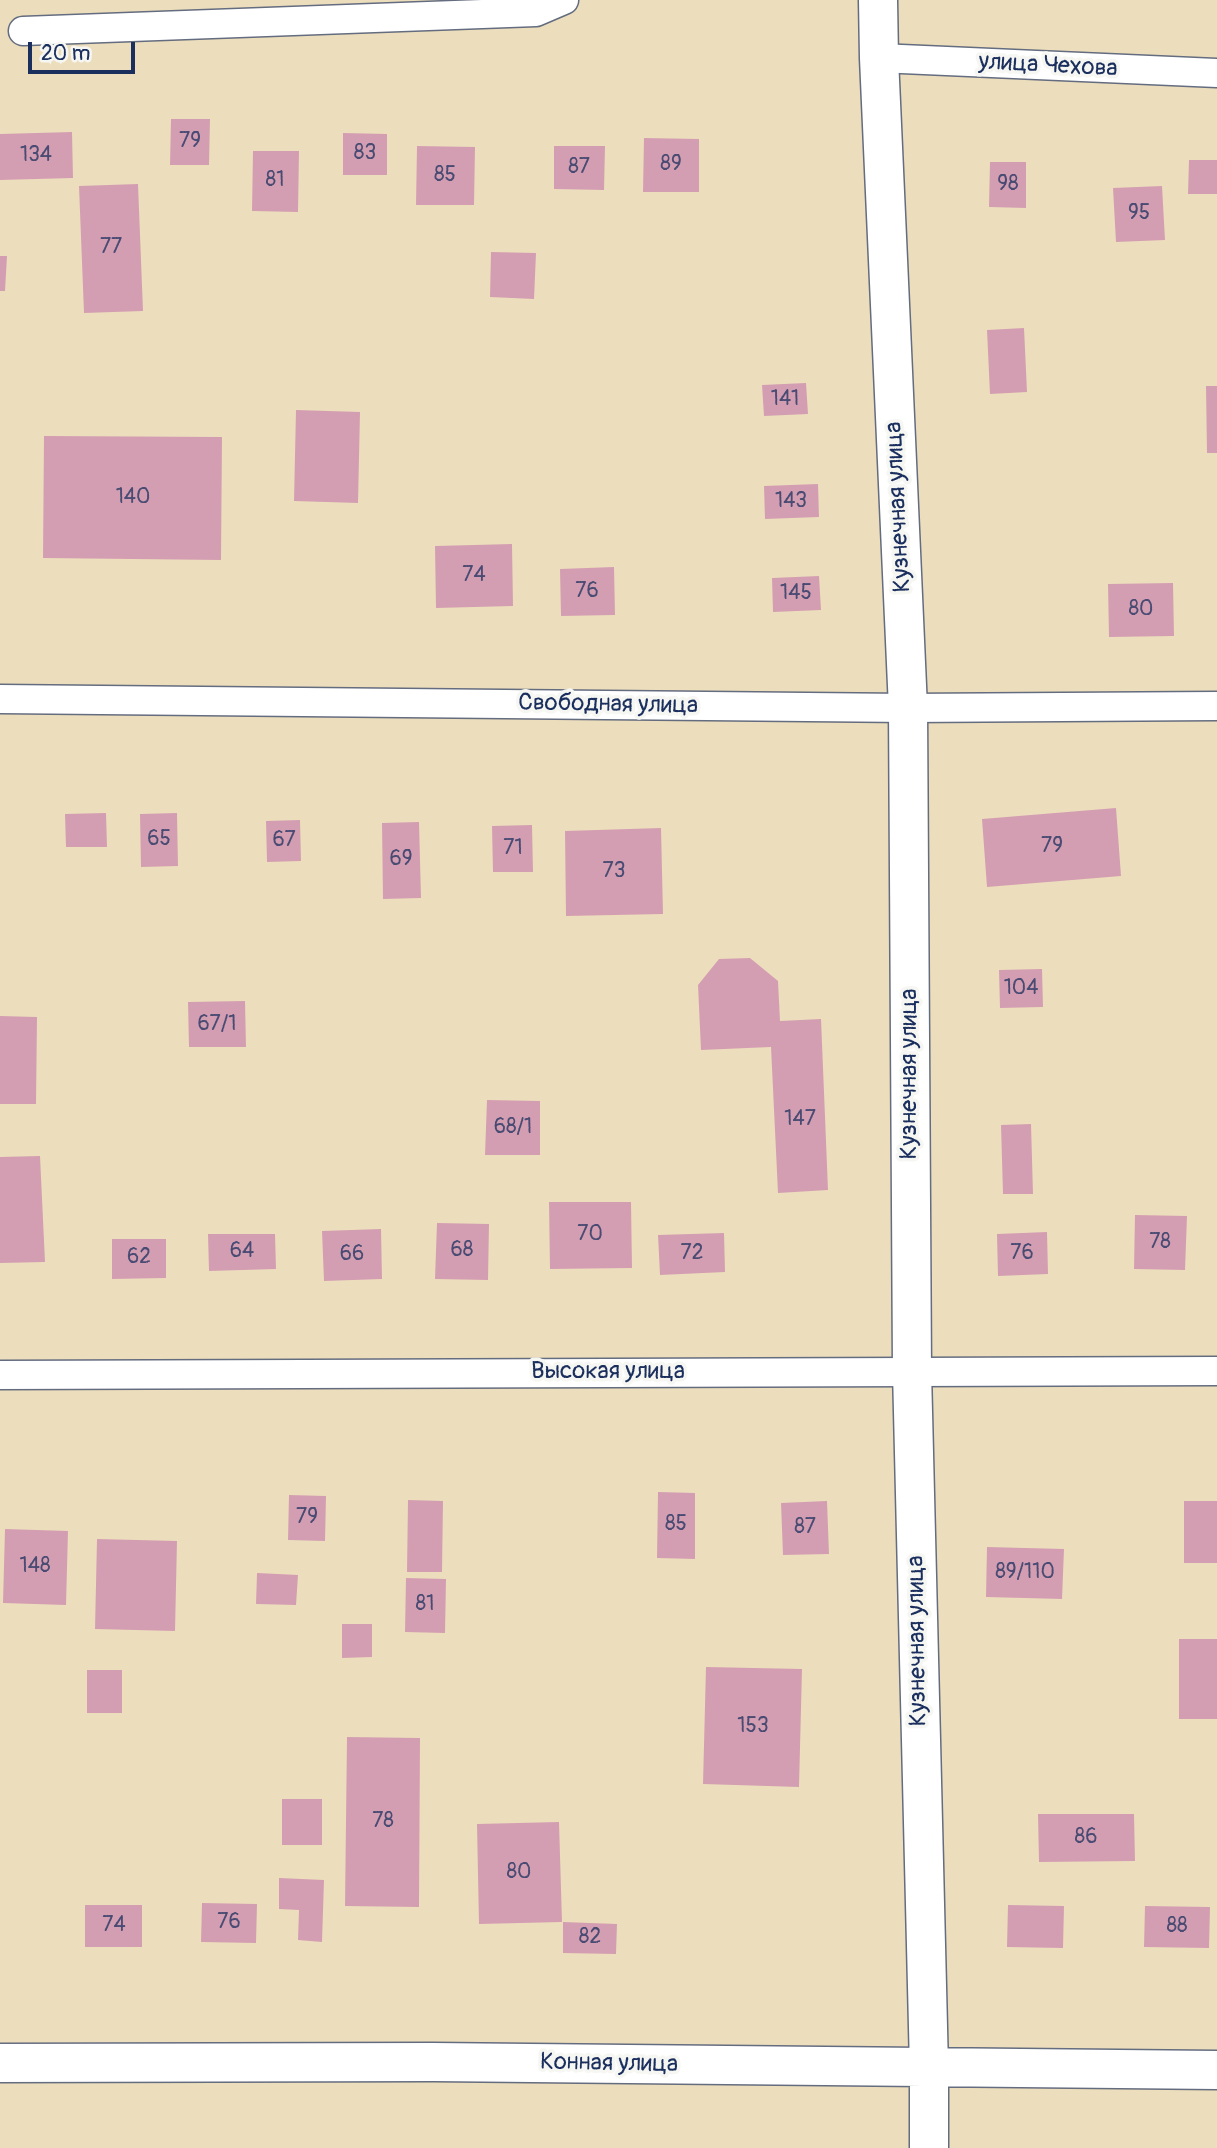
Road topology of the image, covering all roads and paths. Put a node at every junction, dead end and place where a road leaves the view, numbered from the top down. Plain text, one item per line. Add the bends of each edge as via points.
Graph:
1 (564, 0) edge
2 (878, 0) edge
3 (23, 31) dead end
4 (879, 58) junction
5 (1217, 73) edge
6 (0, 699) edge
7 (1217, 706) edge
8 (908, 708) junction
9 (912, 1371) junction
10 (1217, 1371) edge
11 (0, 1375) edge
12 (0, 2063) edge
13 (929, 2068) junction
14 (1217, 2070) edge
15 (929, 2148) edge

1 - 3 street via 536,12
2 - 4 street, Кузнечная улица
4 - 5 street, улица Чехова
4 - 8 street, Кузнечная улица
6 - 8 street, Свободная улица
7 - 8 street, Свободная улица
8 - 9 street, Кузнечная улица
9 - 10 street, Высокая улица
9 - 11 street, Высокая улица
9 - 13 street, Кузнечная улица
12 - 13 street, Конная улица
13 - 14 street, Конная улица
13 - 15 street, Кузнечная улица

